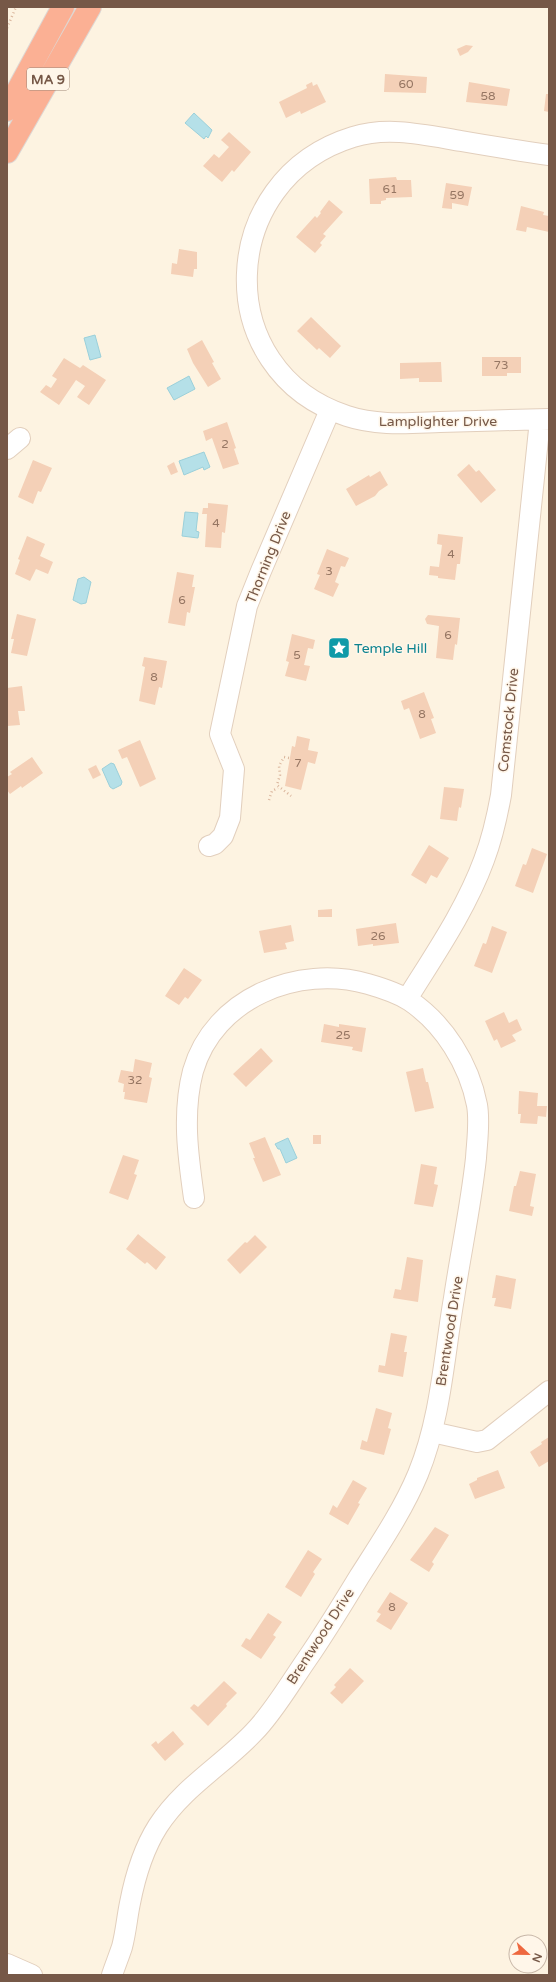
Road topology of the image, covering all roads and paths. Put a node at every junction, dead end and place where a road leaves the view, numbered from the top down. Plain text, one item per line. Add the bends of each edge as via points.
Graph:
1 (63, 7) edge
2 (90, 7) edge
3 (14, 9) edge
4 (7, 28) edge
5 (7, 110) edge
6 (7, 152) edge
7 (549, 156) edge
8 (330, 410) junction
9 (544, 419) edge
10 (289, 758) dead end
11 (278, 788) junction
12 (291, 796) dead end
13 (269, 800) dead end
14 (209, 846) dead end
15 (407, 999) junction
16 (194, 1198) dead end
17 (549, 1391) edge
18 (432, 1432) junction
19 (7, 1964) edge
20 (32, 1975) edge
21 (112, 1975) edge

1 - 5 highway, MA 9
2 - 6 highway, MA 9
3 - 4 path
7 - 8 street, Lamplighter Drive via 415,133 374,133 355,136 318,151 302,162 274,191 249,245 246,284 248,304 261,342 283,374 297,388
8 - 9 street, Lamplighter Drive via 349,417 388,423
8 - 14 street, Thorning Drive via 246,611 220,734 234,769 231,812 223,836
9 - 15 street, Comstock Drive via 495,826 485,859 458,916
10 - 11 path via 284,758 279,766
11 - 12 path
11 - 13 path via 272,791
15 - 16 street, Brentwood Drive via 358,982 337,979 298,980 266,991 239,1006 226,1017 200,1054 189,1089 187,1123
15 - 18 street, Brentwood Drive via 431,1018 451,1042 468,1075 477,1113 474,1180
17 - 18 street via 488,1440 477,1442
18 - 21 street, Brentwood Drive via 418,1473 402,1505 374,1555 308,1657 256,1730 194,1784 172,1806 157,1827 141,1863 131,1897 122,1945
19 - 20 street

